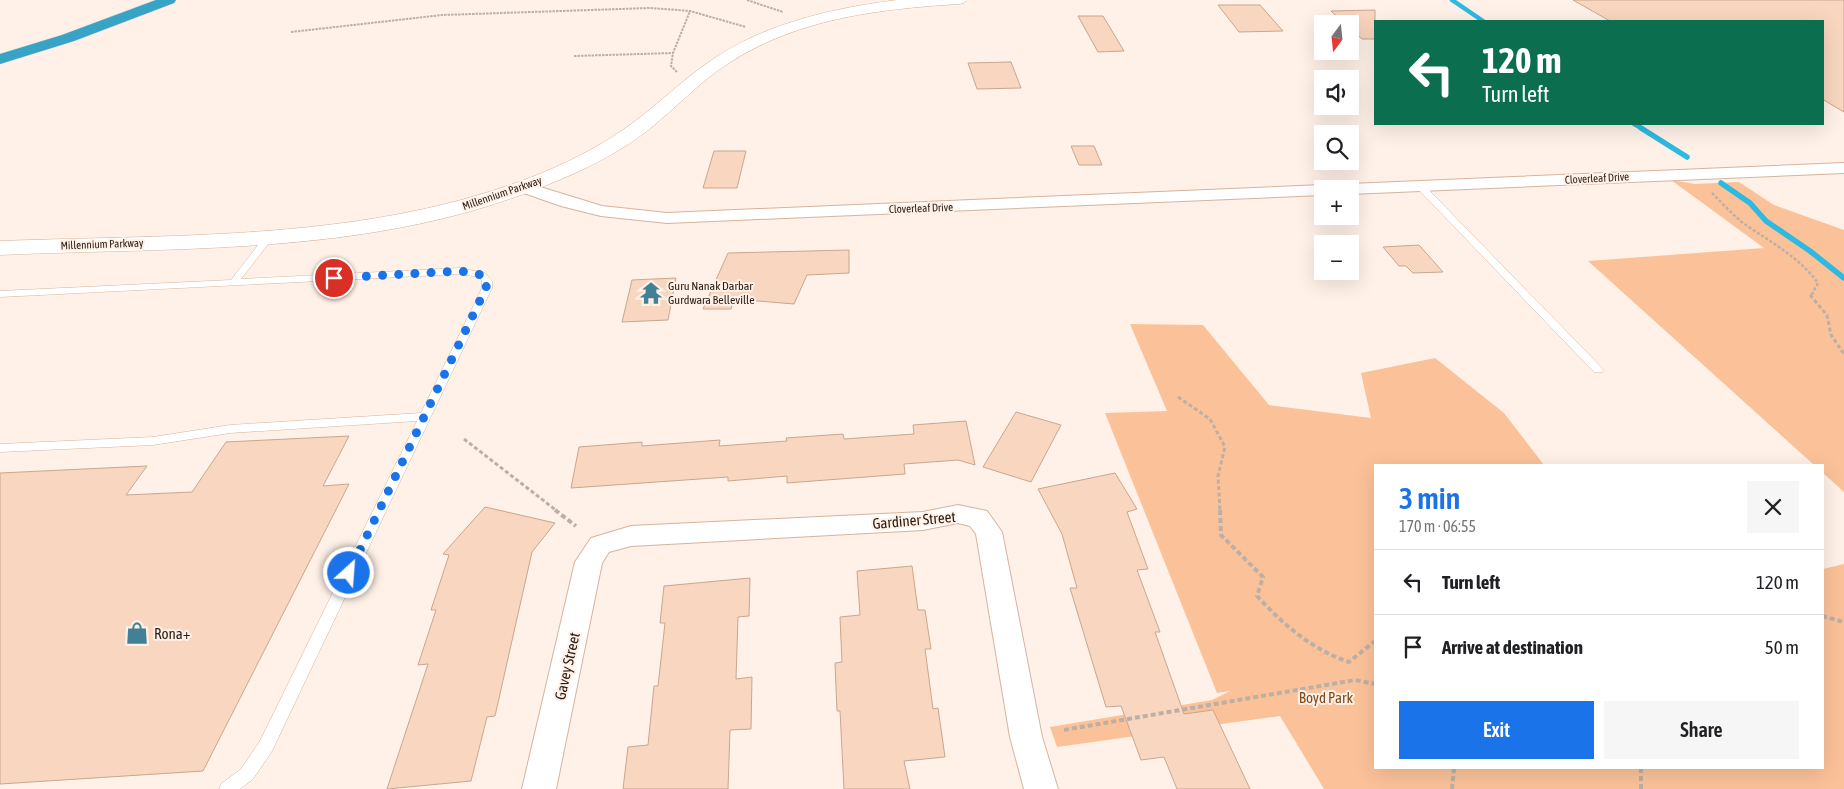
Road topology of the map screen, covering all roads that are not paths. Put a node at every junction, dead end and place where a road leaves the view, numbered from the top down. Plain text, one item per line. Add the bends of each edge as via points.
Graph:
1 (169, 0) edge
2 (959, 0) edge
3 (0, 59) edge
4 (1844, 168) edge
5 (1420, 186) junction
6 (524, 187) junction
7 (1359, 189) edge
8 (1314, 190) edge
9 (268, 238) junction
10 (0, 248) edge
11 (233, 283) junction
12 (0, 294) edge
13 (1598, 370) dead end
14 (424, 417) junction
15 (0, 448) edge
16 (600, 545) joint
17 (227, 789) edge
18 (538, 789) edge
19 (1041, 789) edge

1 - 3 highway via 68,38
2 - 6 street, Millennium Parkway via 886,5 809,21 770,34 722,61 609,148
4 - 5 street, Cloverleaf Drive
5 - 7 street, Cloverleaf Drive
5 - 13 lane
6 - 8 street, Cloverleaf Drive via 601,211 667,218
6 - 9 street, Millennium Parkway via 460,207 386,224
9 - 10 street, Millennium Parkway
9 - 11 lane
11 - 12 lane
11 - 14 lane via 460,271 482,275 487,281 486,288
14 - 15 lane via 230,429 153,441
14 - 17 lane via 266,746 247,774
16 - 18 street, Gavey Street via 590,562
16 - 19 street, Gardiner Street via 631,536 923,521 958,514 978,518 989,532 1026,737

